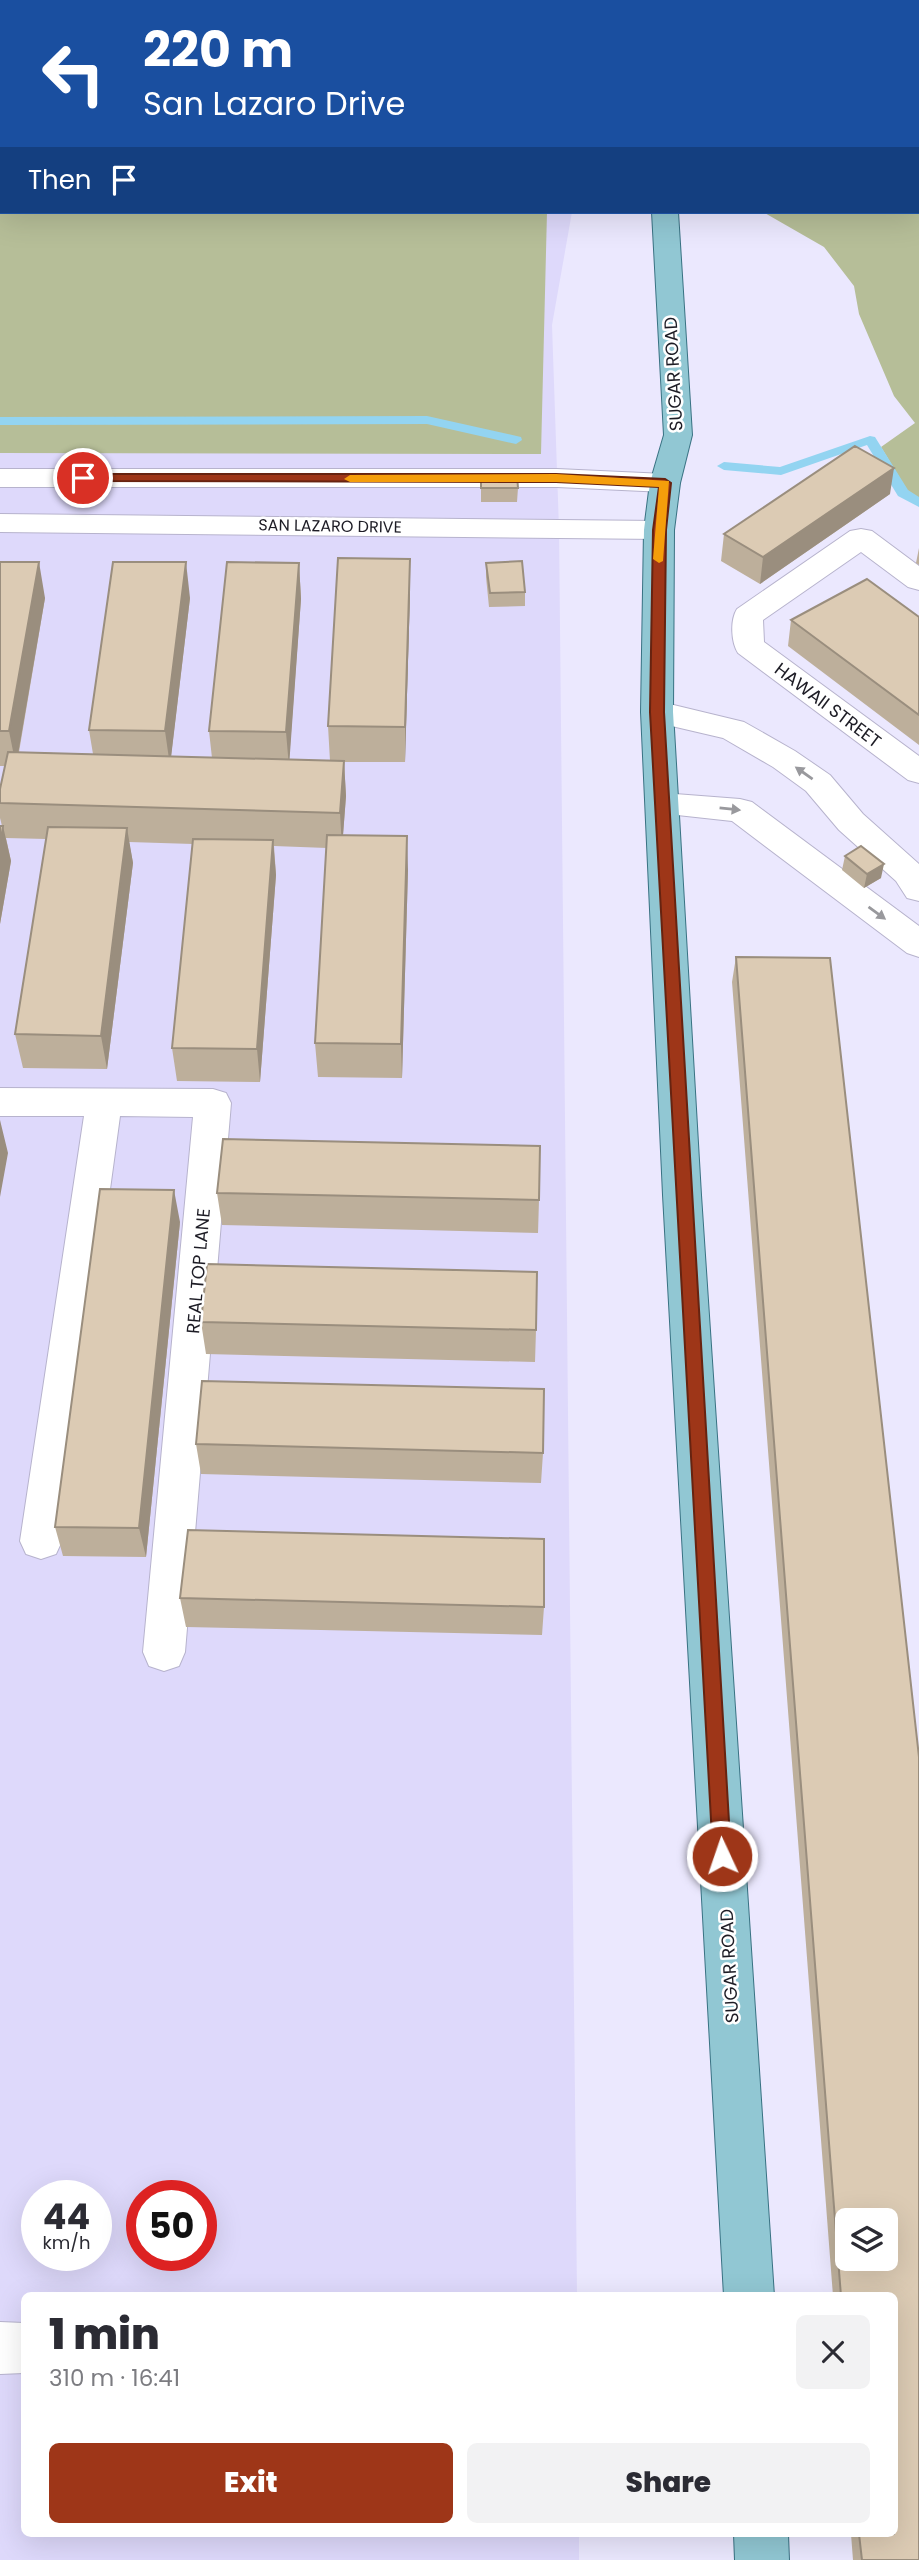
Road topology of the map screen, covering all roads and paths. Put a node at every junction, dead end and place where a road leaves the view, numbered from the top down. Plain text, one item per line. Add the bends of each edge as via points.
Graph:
1 (665, 214) edge
2 (0, 478) edge
3 (665, 483) junction
4 (0, 523) edge
5 (659, 530) junction
6 (919, 580) edge
7 (657, 712) junction
8 (919, 772) edge
9 (662, 804) junction
10 (851, 822) junction
11 (798, 855) junction
12 (919, 889) edge
13 (919, 944) edge
14 (0, 1102) edge
15 (103, 1102) junction
16 (40, 1541) dead end
17 (163, 1652) dead end
18 (749, 2292) edge
19 (0, 2348) edge
20 (21, 2348) edge
21 (761, 2537) edge
22 (762, 2560) edge

1 - 3 main road, SUGAR ROAD via 678,435
2 - 3 street via 556,478
3 - 5 main road, SUGAR ROAD
4 - 5 street, SAN LAZARO DRIVE
5 - 7 main road, SUGAR ROAD
6 - 8 street, HAWAII STREET via 861,538 748,616 749,646
7 - 9 main road, SUGAR ROAD
10 -> 7 street via 818,783 733,730
9 -> 11 street via 740,810
9 - 18 main road, SUGAR ROAD
10 - 11 street
10 - 12 street via 908,873
11 -> 13 street
14 - 15 street, REAL TOP LANE
15 - 16 street
15 - 17 street, REAL TOP LANE via 213,1103
19 - 20 street
21 - 22 main road

